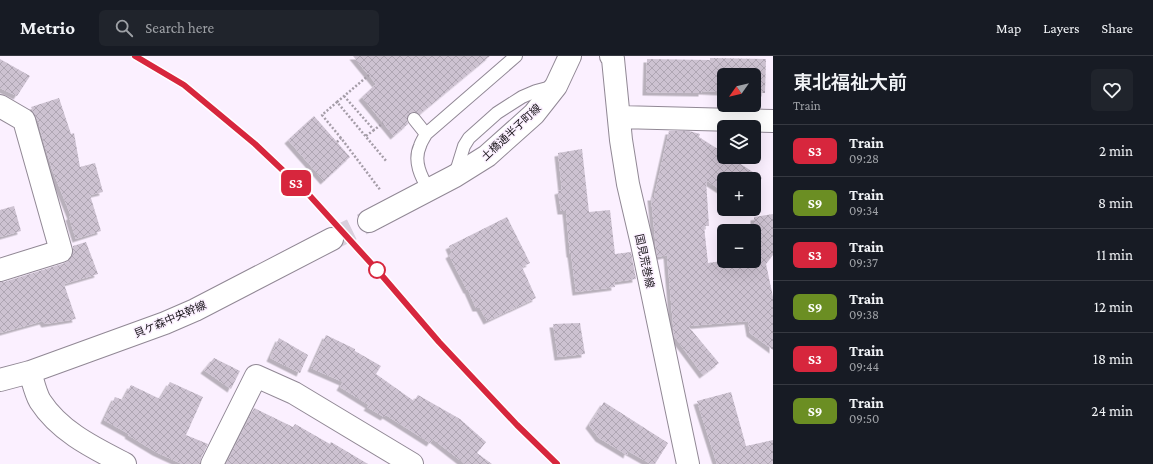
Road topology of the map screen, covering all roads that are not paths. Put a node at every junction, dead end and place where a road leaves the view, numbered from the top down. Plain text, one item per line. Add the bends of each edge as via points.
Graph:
1 (516, 56) edge
2 (570, 56) edge
3 (611, 56) edge
4 (0, 106) edge
5 (619, 117) junction
6 (414, 119) dead end
7 (773, 121) edge
8 (426, 134) junction
9 (429, 190) junction
10 (369, 221) tunnel mouth
11 (332, 239) tunnel mouth
12 (0, 270) edge
13 (30, 372) junction
14 (0, 380) edge
15 (125, 464) edge
16 (212, 464) edge
17 (412, 464) edge
18 (688, 464) edge

1 - 8 lane
2 - 9 street, 土橋通半子町線 via 556,86 534,114 510,137 487,156
3 - 5 street, 国見荒巻線
4 - 12 street via 24,120 61,251
5 - 7 street
5 - 18 street, 国見荒巻線 via 628,184
6 - 8 lane
8 - 9 lane via 419,147 417,160 421,176
9 - 10 street, 土橋通半子町線
11 - 13 street, 貝ケ森中央幹線 via 195,310
13 - 14 street, 貝ケ森中央幹線
13 - 15 street via 40,400 59,424 84,443
16 - 17 street via 256,376 294,393

